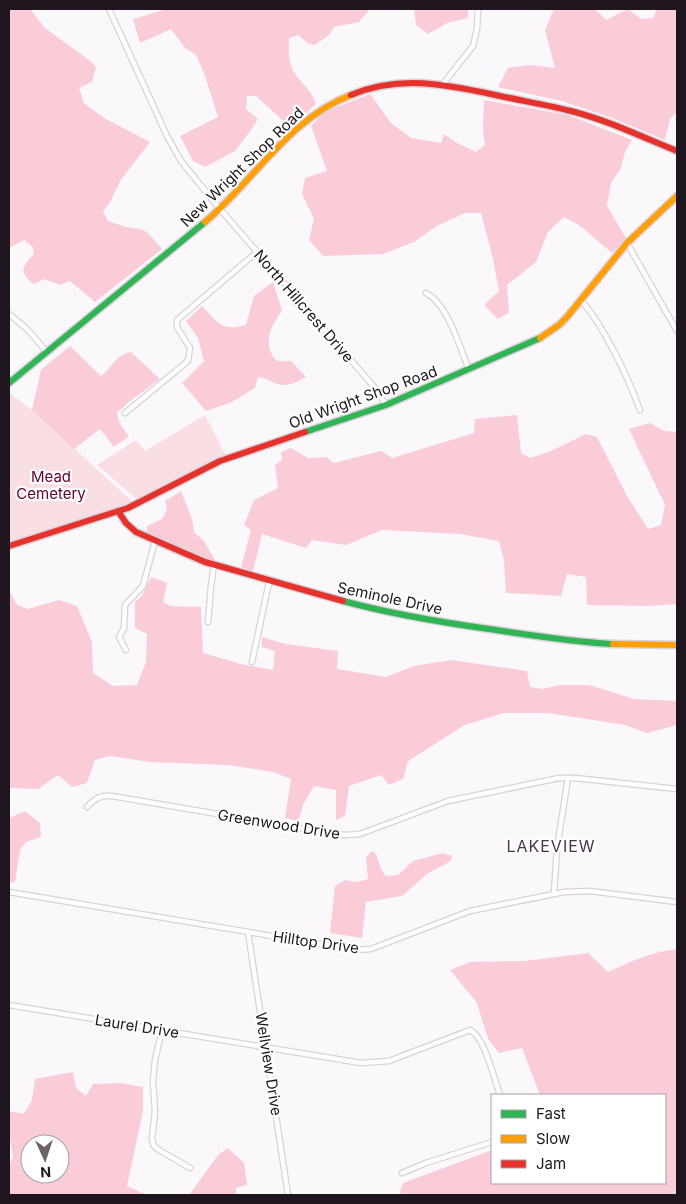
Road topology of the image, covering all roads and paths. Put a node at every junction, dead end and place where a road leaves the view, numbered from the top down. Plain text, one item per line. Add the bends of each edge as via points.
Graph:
1 (109, 9) edge
2 (478, 9) edge
3 (443, 84) junction
4 (677, 151) edge
5 (677, 196) edge
6 (220, 209) junction
7 (627, 243) junction
8 (257, 252) junction
9 (426, 294) dead end
10 (581, 300) junction
11 (9, 314) edge
12 (677, 331) edge
13 (47, 352) junction
14 (469, 370) junction
15 (9, 383) edge
16 (386, 405) junction
17 (640, 410) dead end
18 (125, 413) dead end
19 (118, 511) junction
20 (155, 541) junction
21 (9, 546) edge
22 (214, 566) junction
23 (269, 582) junction
24 (208, 622) dead end
25 (677, 645) edge
26 (126, 650) dead end
27 (252, 662) dead end
28 (568, 778) junction
29 (677, 789) edge
30 (87, 807) dead end
31 (9, 892) edge
32 (554, 893) junction
33 (677, 902) edge
34 (248, 932) junction
35 (9, 1005) edge
36 (162, 1030) junction
37 (266, 1047) junction
38 (500, 1094) edge
39 (491, 1142) edge
40 (190, 1168) dead end
41 (402, 1173) dead end
42 (288, 1195) edge

1 - 6 street, North Hillcrest Drive via 175,151
2 - 3 street via 478,28 473,46
3 - 4 street, New Wright Shop Road via 572,111
3 - 6 street, New Wright Shop Road via 380,86 326,107 295,130
5 - 7 street, Old Wright Shop Road
6 - 8 street, North Hillcrest Drive
6 - 13 street, New Wright Shop Road
7 - 10 street, Old Wright Shop Road
7 - 12 street
8 - 16 street, North Hillcrest Drive via 376,389
8 - 18 street via 177,320 177,327 190,348 188,361
9 - 14 street via 434,297 442,307
10 - 14 street, Old Wright Shop Road via 550,332
10 - 17 street via 606,337
11 - 13 street
13 - 15 street, New Wright Shop Road
14 - 16 street, Old Wright Shop Road
16 - 19 street, Old Wright Shop Road via 220,461
19 - 20 street, Seminole Drive via 130,527
19 - 21 street, Old Wright Shop Road
20 - 22 street, Seminole Drive
20 - 26 street via 143,586 128,600 124,609 125,625 119,637
22 - 23 street, Seminole Drive
22 - 24 street
23 - 25 street, Seminole Drive via 427,620 575,642
23 - 27 street
28 - 29 street, Greenwood Drive
28 - 30 street, Greenwood Drive via 448,802 353,835 112,796 96,798
28 - 32 street
31 - 34 street, Hilltop Drive
32 - 33 street, Hilltop Drive via 590,891
32 - 34 street, Hilltop Drive via 470,911 363,950
34 - 37 street, Wellview Drive
35 - 36 street, Laurel Drive
36 - 37 street, Laurel Drive
36 - 40 street via 153,1070 155,1111 152,1139 159,1150
37 - 38 street, Laurel Drive via 357,1062 377,1062 389,1061 470,1030 481,1041
37 - 42 street, Wellview Drive
39 - 41 street via 426,1162

